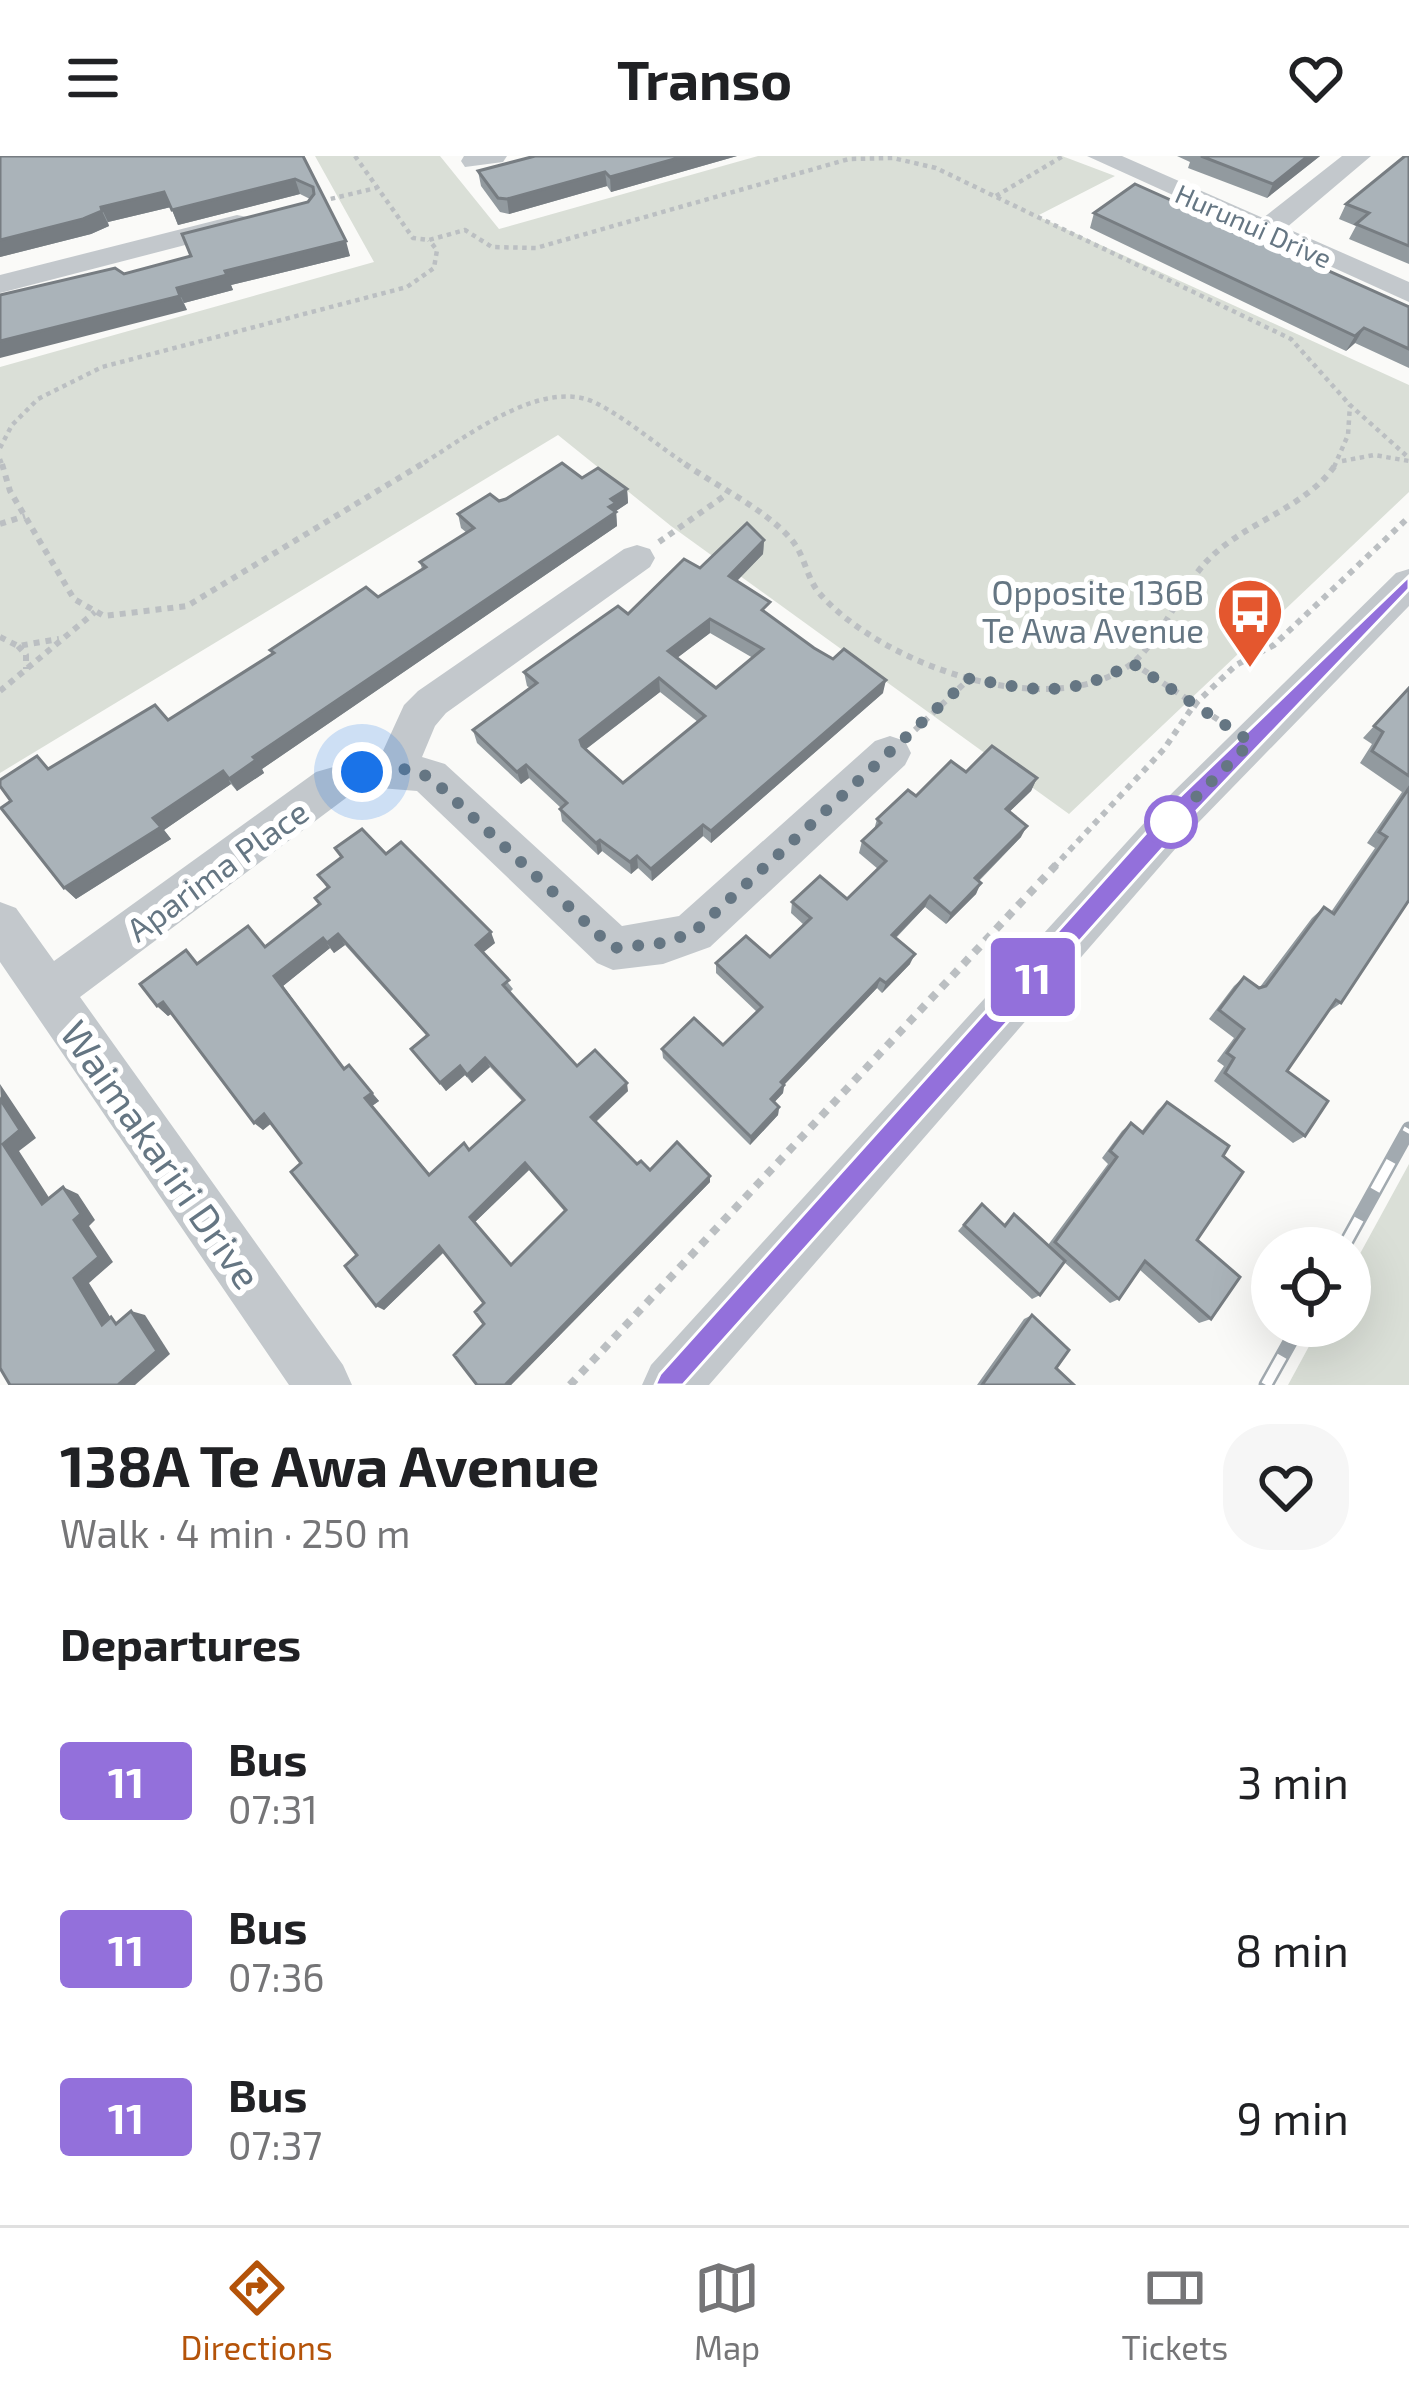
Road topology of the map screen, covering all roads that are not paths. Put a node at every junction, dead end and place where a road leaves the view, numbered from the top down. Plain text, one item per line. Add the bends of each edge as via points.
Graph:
1 (1100, 156) edge
2 (1358, 156) edge
3 (301, 206) edge
4 (1266, 230) junction
5 (0, 284) edge
6 (1409, 293) edge
7 (637, 558) road end
8 (1409, 583) edge
9 (890, 753) road end
10 (397, 767) junction
11 (0, 923) edge
12 (49, 992) junction
13 (323, 1385) edge
14 (671, 1385) edge

1 - 4 street, Hurunui Drive
2 - 4 street
3 - 5 street
4 - 6 street, Hurunui Drive
7 - 10 street via 432,702
8 - 14 street via 1180,812
9 - 10 street via 694,932 613,948 430,777
10 - 12 street, Aparima Place via 332,785
11 - 12 street, Waimakariri Drive
12 - 13 street, Waimakariri Drive

